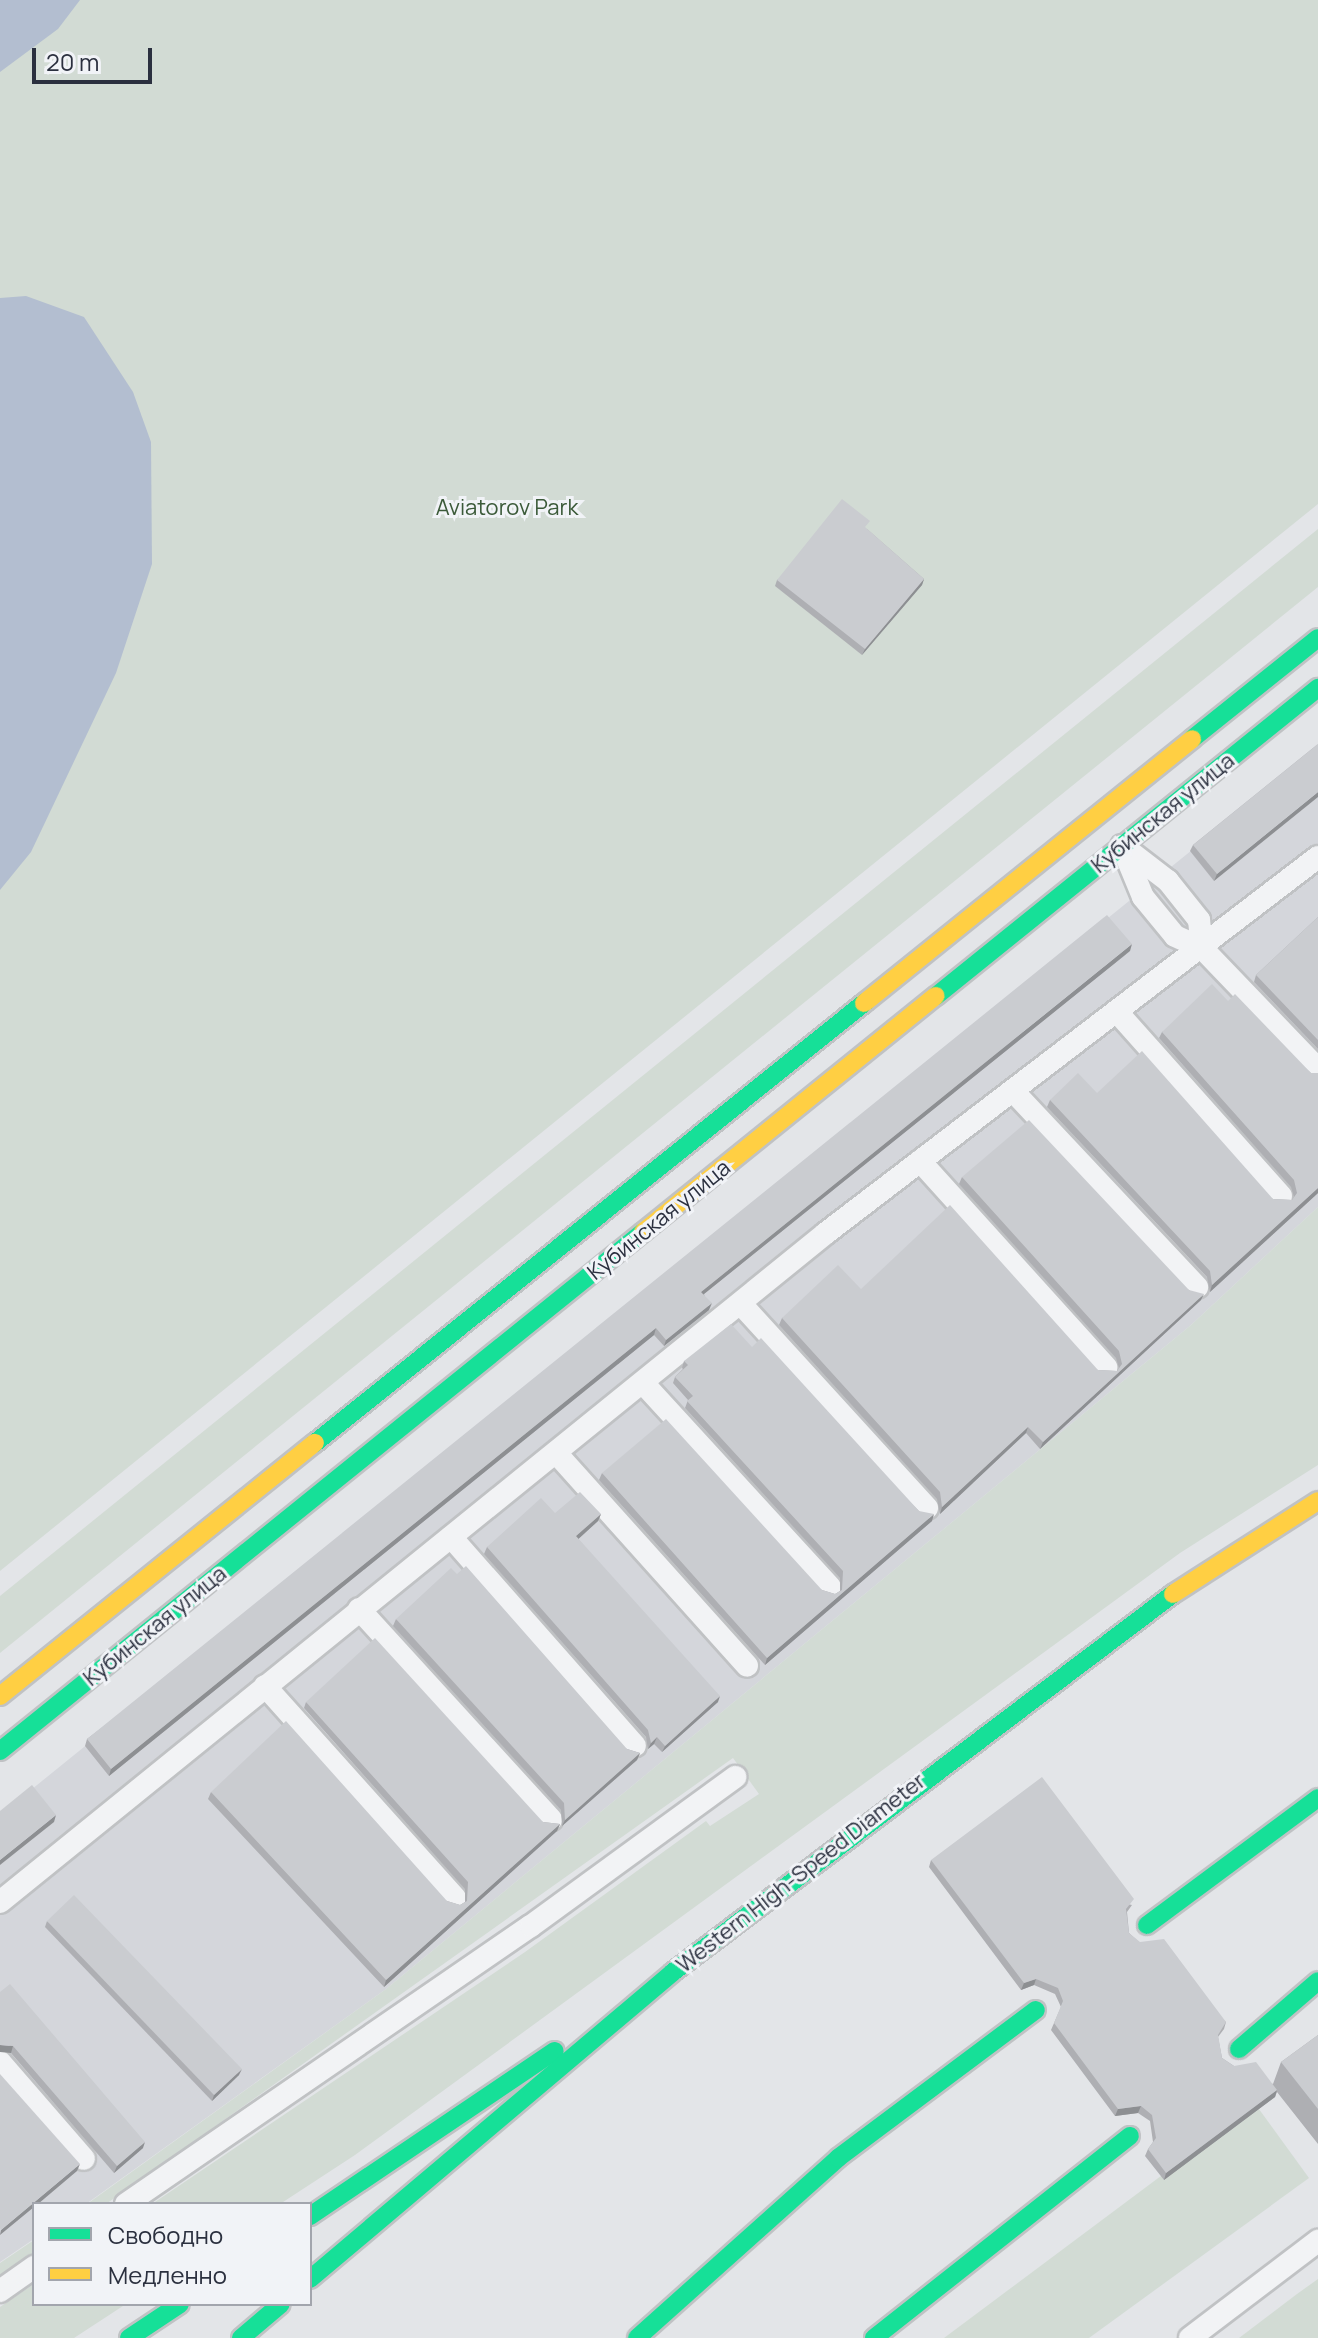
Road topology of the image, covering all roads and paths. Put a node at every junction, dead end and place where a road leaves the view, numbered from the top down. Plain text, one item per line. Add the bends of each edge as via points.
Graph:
1 (1318, 638) edge
2 (1318, 688) edge
3 (1099, 816) junction
4 (1122, 846) junction
5 (1315, 866) edge
6 (1202, 948) junction
7 (1118, 1013) junction
8 (1318, 1069) edge
9 (1013, 1091) junction
10 (920, 1161) junction
11 (1281, 1196) edge
12 (1197, 1287) dead end
13 (741, 1304) junction
14 (1106, 1367) edge
15 (644, 1384) junction
16 (558, 1455) junction
17 (1318, 1501) edge
18 (927, 1508) dead end
19 (451, 1537) junction
20 (830, 1587) dead end
21 (359, 1609) junction
22 (747, 1666) dead end
23 (265, 1686) junction
24 (0, 1696) edge
25 (635, 1746) dead end
26 (0, 1751) edge
27 (735, 1777) dead end
28 (1318, 1798) edge
29 (551, 1819) edge
30 (455, 1898) dead end
31 (0, 1902) edge
32 (1147, 1925) dead end
33 (673, 1972) junction
34 (1318, 1981) edge
35 (1036, 2010) dead end
36 (1239, 2049) dead end
37 (0, 2062) edge
38 (1130, 2136) dead end
39 (84, 2159) dead end
40 (129, 2202) edge
41 (312, 2215) edge
42 (1318, 2241) edge
43 (32, 2268) edge
44 (312, 2277) edge
45 (0, 2291) edge
46 (177, 2306) edge
47 (279, 2306) edge
48 (129, 2338) edge
49 (241, 2338) edge
50 (637, 2338) edge
51 (874, 2338) edge
52 (1190, 2338) edge

1 - 3 main road, Кубинская улица
2 - 4 main road, Кубинская улица
3 - 4 lane
3 - 24 main road, Кубинская улица
4 - 6 lane via 1168,881 1199,920
4 - 26 main road, Кубинская улица
5 - 6 lane
6 - 7 lane
6 - 8 lane
7 - 9 lane
7 - 11 lane
9 - 10 lane
9 - 12 lane
10 - 13 lane
10 - 14 lane
13 - 15 lane
13 - 18 lane
15 - 16 lane
15 - 20 lane
16 - 19 lane
16 - 22 lane
17 - 33 main road, Western High-Speed Diameter via 1194,1578
19 - 21 lane
19 - 25 lane
21 - 23 lane
21 - 29 lane
23 - 30 lane
23 - 31 lane
27 - 40 lane via 531,1926
28 - 32 main road
33 - 41 main road
33 - 44 main road, Western High-Speed Diameter
34 - 36 main road
35 - 50 main road via 838,2158
37 - 39 lane
38 - 51 main road
42 - 52 lane
43 - 45 lane
46 - 48 main road
47 - 49 main road

